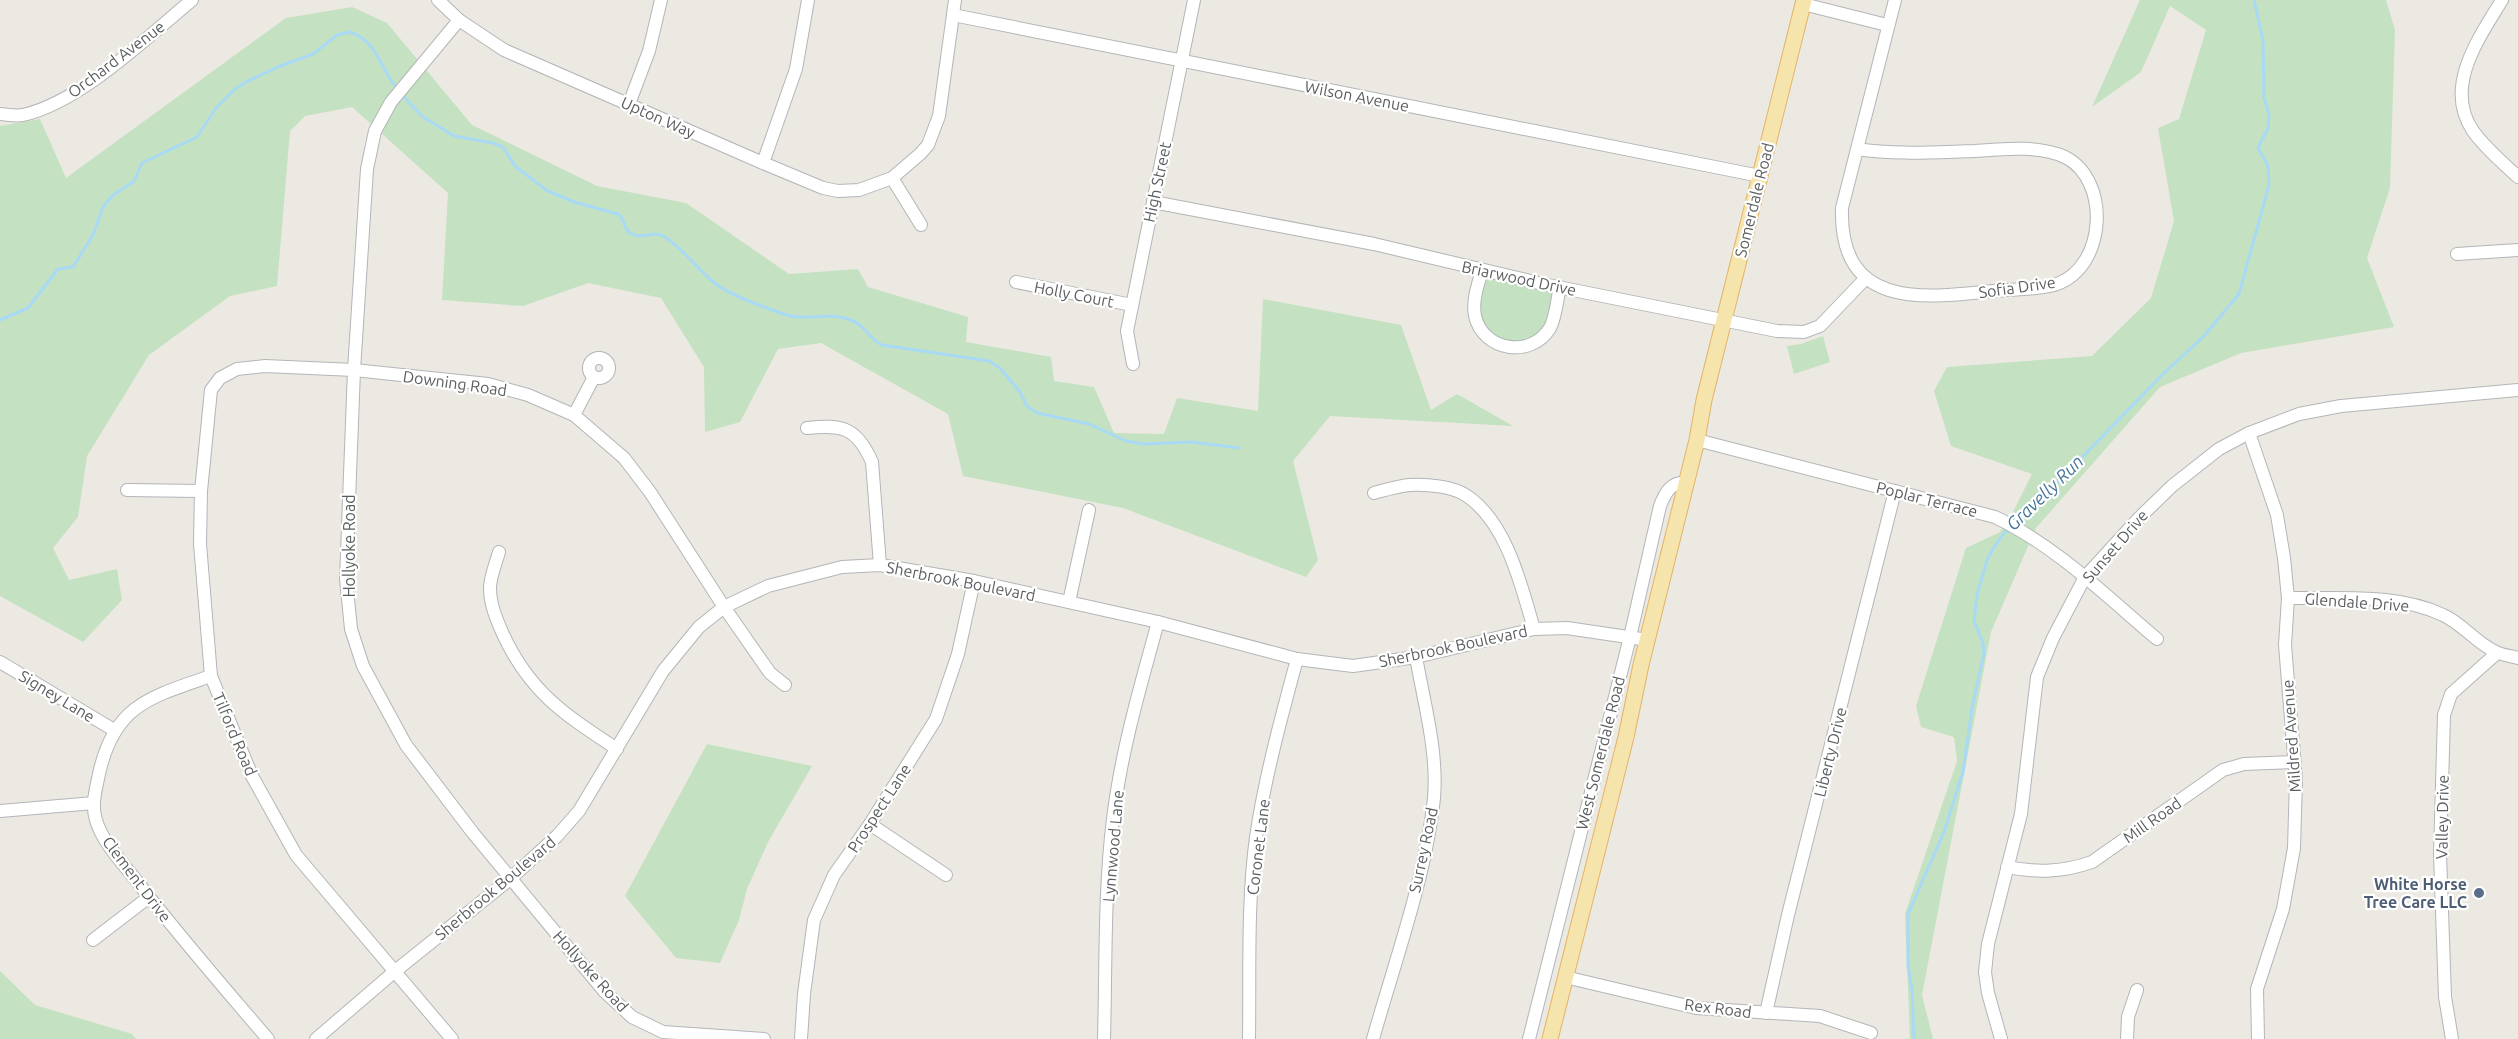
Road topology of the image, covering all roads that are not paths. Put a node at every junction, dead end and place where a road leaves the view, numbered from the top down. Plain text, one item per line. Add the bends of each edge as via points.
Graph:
1 (192, 0) edge
2 (438, 0) edge
3 (661, 0) edge
4 (808, 0) edge
5 (955, 0) edge
6 (1194, 0) edge
7 (1895, 0) edge
8 (2502, 0) edge
9 (1803, 2) edge
10 (953, 15) junction
11 (459, 20) junction
12 (1887, 25) junction
13 (1182, 61) junction
14 (629, 104) junction
15 (0, 114) edge
16 (1857, 149) junction
17 (763, 163) junction
18 (1760, 176) junction
19 (2518, 177) edge
20 (892, 178) junction
21 (1153, 202) junction
22 (921, 225) dead end
23 (2518, 250) edge
24 (2457, 254) dead end
25 (1482, 270) junction
26 (1865, 279) junction
27 (1016, 282) dead end
28 (1560, 287) junction
29 (1132, 305) junction
30 (1724, 322) junction
31 (1133, 364) dead end
32 (354, 370) junction
33 (231, 372) joint
34 (594, 377) dead end
35 (2518, 390) edge
36 (1704, 400) joint
37 (573, 415) junction
38 (807, 428) dead end
39 (2249, 433) junction
40 (1697, 440) junction
41 (1687, 483) junction
42 (127, 489) dead end
43 (201, 491) junction
44 (1894, 491) junction
45 (1374, 493) dead end
46 (1089, 510) dead end
47 (499, 552) dead end
48 (880, 566) junction
49 (2085, 577) junction
50 (974, 581) junction
51 (2288, 598) junction
52 (1069, 602) junction
53 (724, 607) junction
54 (1158, 622) junction
55 (1534, 629) junction
56 (1630, 637) junction
57 (2157, 639) dead end
58 (1648, 640) junction
59 (2497, 653) junction
60 (1416, 657) junction
61 (2518, 658) edge
62 (1296, 659) junction
63 (0, 662) edge
64 (211, 675) junction
65 (785, 685) dead end
66 (114, 730) junction
67 (617, 748) junction
68 (2294, 762) junction
69 (94, 803) junction
70 (0, 811) edge
71 (870, 824) junction
72 (2007, 867) junction
73 (946, 875) dead end
74 (510, 879) junction
75 (149, 897) junction
76 (93, 940) dead end
77 (394, 972) junction
78 (1565, 977) junction
79 (2137, 990) dead end
80 (1766, 1013) junction
81 (1871, 1033) dead end
82 (268, 1039) edge
83 (316, 1039) edge
84 (452, 1039) edge
85 (764, 1039) edge
86 (801, 1039) edge
87 (1104, 1039) edge
88 (1249, 1039) edge
89 (1373, 1039) edge
90 (1529, 1039) edge
91 (1550, 1039) edge
92 (2001, 1039) edge
93 (2127, 1039) edge
94 (2258, 1039) edge
95 (2452, 1039) edge

1 - 15 street, Orchard Avenue via 72,94 22,115
2 - 11 street, Upton Way
3 - 14 street via 649,51
4 - 17 street via 796,69
5 - 10 street
6 - 13 street, High Street
7 - 12 street
8 - 19 street via 2475,44 2465,68 2461,96 2473,131
9 - 12 street
9 - 18 main road, Somerdale Road
10 - 13 street, Wilson Avenue
10 - 20 street via 935,132 920,154
11 - 14 street, Upton Way via 504,50
11 - 32 street, Hollyoke Road via 391,102 375,131 367,169
12 - 16 street
13 - 18 street, Wilson Avenue
13 - 21 street, High Street
14 - 17 street, Upton Way
16 - 26 street via 1842,208 1841,233 1847,252
16 - 26 street, Sofia Drive via 2049,152 2078,166 2092,187 2097,209 2091,249 2077,271 2057,284 1950,296 1908,295 1884,290
17 - 20 street, Upton Way via 838,190 859,190
18 - 30 main road, Somerdale Road
20 - 22 street
21 - 25 street, Briarwood Drive via 1374,244
21 - 29 street, High Street
23 - 24 street
25 - 28 street, Briarwood Drive
25 - 28 street via 1475,297 1477,322 1487,337 1505,346 1528,346 1550,328
26 - 30 street, Briarwood Drive via 1820,326 1804,332
27 - 29 street, Holly Court
28 - 30 street, Briarwood Drive
29 - 31 street, High Street via 1127,331
30 - 36 main road, Somerdale Road
32 - 33 street, Downing Road via 265,366
32 - 37 street, Downing Road via 488,384 528,394
32 - 74 street, Hollyoke Road via 346,579 351,629 363,666 406,745
33 - 43 street, Tilford Road via 220,378 212,390
34 - 37 street
35 - 39 street, Sunset Drive via 2341,406 2299,414
36 - 40 main road, West Somerdale Road
37 - 53 street, Downing Road via 624,458
38 - 48 street via 827,426 854,433 866,449 872,462
39 - 49 street, Sunset Drive via 2219,449 2172,486
39 - 51 street, Mildred Avenue via 2277,515
40 - 41 main road, West Somerdale Road
40 - 44 street, Poplar Terrace
41 - 56 street, West Somerdale Road via 1675,484 1660,506
41 - 58 main road, West Somerdale Road
42 - 43 street
43 - 64 street, Tilford Road via 200,544
44 - 49 street, Poplar Terrace via 1995,517 2020,529
44 - 80 street, Liberty Drive
45 - 55 street via 1409,485 1439,487 1466,494 1485,510 1519,577
46 - 52 street
47 - 67 street via 489,587 493,612 511,652 532,684 561,712
48 - 50 street, Sherbrook Boulevard
48 - 53 street, Sherbrook Boulevard via 821,572 768,586
49 - 57 street, Poplar Terrace
49 - 72 street, Sunset Drive via 2037,677 2021,814
50 - 52 street, Sherbrook Boulevard
50 - 71 street, Prospect Lane via 958,654 936,719
51 - 59 street, Glendale Drive via 2362,599 2418,606 2458,623
51 - 68 street, Mildred Avenue via 2285,645
52 - 54 street, Sherbrook Boulevard
53 - 65 street, Downing Road via 770,673
53 - 67 street, Sherbrook Boulevard via 699,627 663,671
54 - 62 street, Sherbrook Boulevard
54 - 87 street, Lynnwood Lane via 1130,722 1113,819
55 - 56 street, Sherbrook Boulevard via 1567,628
55 - 60 street, Sherbrook Boulevard
56 - 58 street, Sherbrook Boulevard
56 - 90 street, West Somerdale Road
58 - 78 main road, West Somerdale Road
59 - 61 street, Glendale Drive
59 - 95 street, Valley Drive via 2451,694 2445,715 2440,854 2445,998
60 - 62 street, Sherbrook Boulevard via 1353,666
60 - 89 street, Surrey Road via 1434,759 1434,798 1420,873
62 - 88 street, Coronet Lane via 1272,752 1256,838 1250,924
63 - 66 street, Signey Lane
64 - 66 street, Clement Drive via 159,694 136,708
64 - 77 street, Tilford Road via 252,776 296,855
66 - 69 street, Clement Drive
67 - 74 street, Sherbrook Boulevard via 579,811
68 - 72 street, Mill Road via 2244,764 2223,770 2092,862 2073,869 2044,872
68 - 94 street, Mildred Avenue via 2294,848 2283,909 2257,989
69 - 70 street
69 - 75 street, Clement Drive via 95,819 108,844
71 - 73 street
71 - 86 street, Prospect Lane via 834,875 814,920
72 - 92 street, Sunset Drive via 1985,972
74 - 77 street, Sherbrook Boulevard
74 - 85 street, Hollyoke Road via 604,991 632,1017 663,1032
75 - 76 street
75 - 82 street, Clement Drive
77 - 83 street, Sherbrook Boulevard
77 - 84 street, Tilford Road
78 - 80 street, Rex Road via 1696,1008
78 - 91 main road, West Somerdale Road
79 - 93 street via 2128,1017
80 - 81 street, Rex Road via 1820,1016

